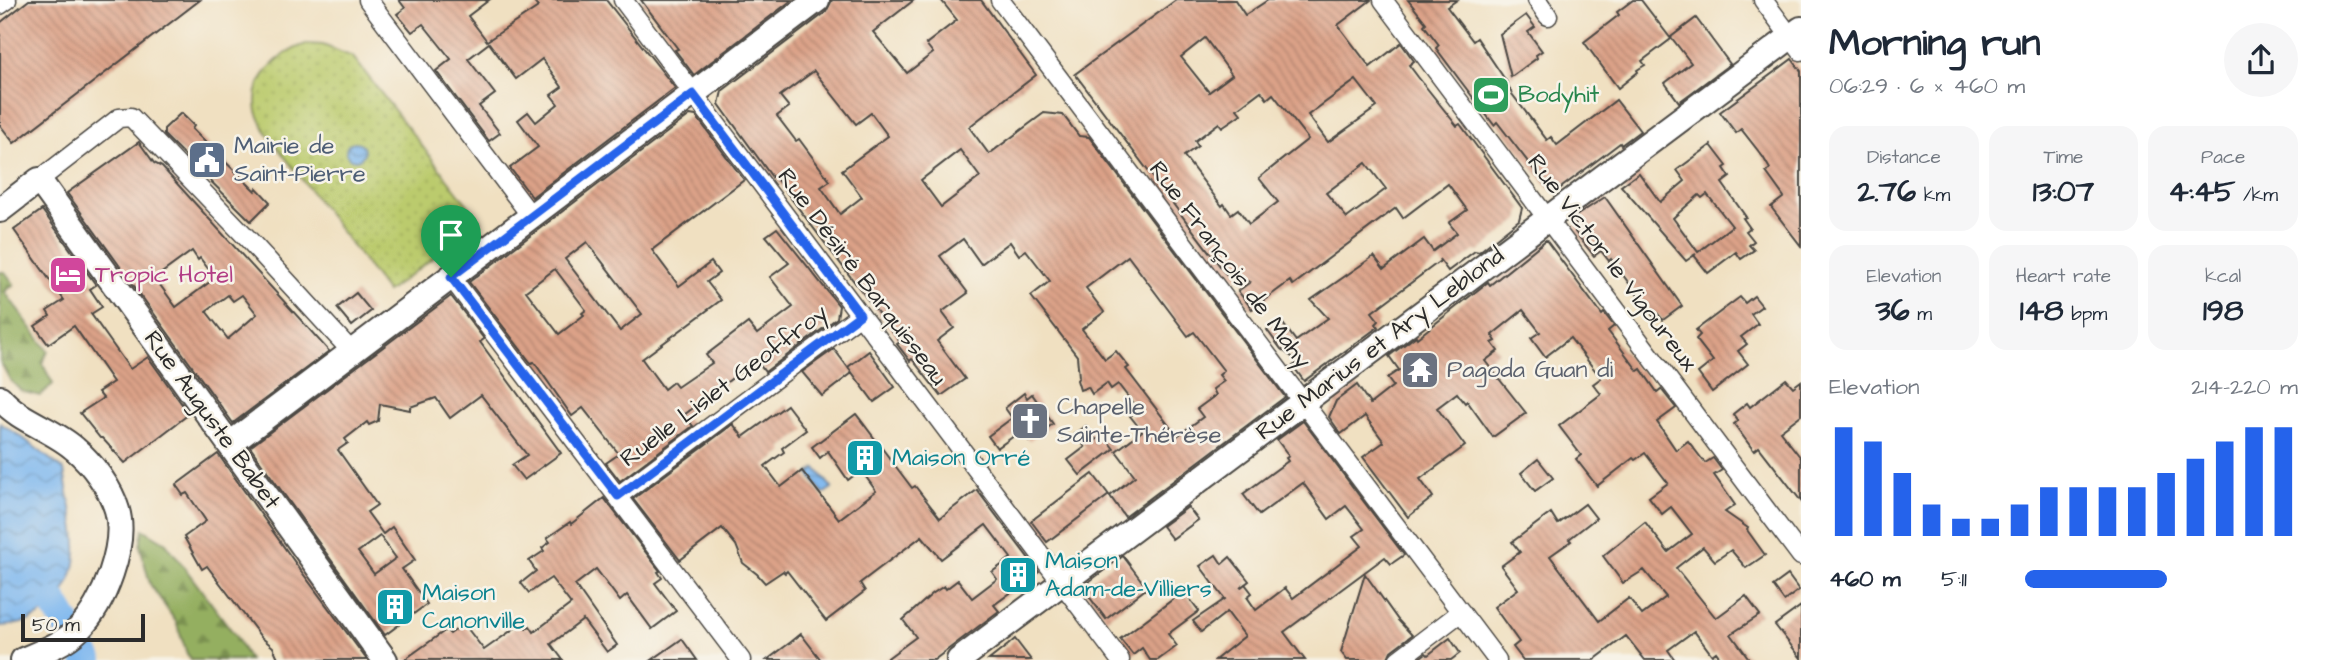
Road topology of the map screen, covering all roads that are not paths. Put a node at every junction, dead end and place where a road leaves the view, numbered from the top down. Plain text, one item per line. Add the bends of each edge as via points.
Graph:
1 (7, 0) edge
2 (368, 0) edge
3 (623, 0) edge
4 (817, 0) edge
5 (1000, 0) edge
6 (1383, 0) edge
7 (1537, 0) edge
8 (1763, 0) edge
9 (0, 5) edge
10 (1548, 16) dead end
11 (1797, 39) edge
12 (693, 94) junction
13 (39, 180) junction
14 (0, 210) edge
15 (531, 216) junction
16 (1548, 218) junction
17 (451, 277) junction
18 (860, 315) junction
19 (352, 352) junction
20 (0, 398) edge
21 (1304, 401) junction
22 (230, 444) junction
23 (618, 496) junction
24 (1798, 545) edge
25 (1062, 583) junction
26 (1461, 612) junction
27 (23, 660) edge
28 (385, 660) edge
29 (741, 660) edge
30 (959, 660) edge
31 (1120, 660) edge
32 (1398, 660) edge
33 (1497, 660) edge

1 - 9 street
2 - 15 street
3 - 12 street, Rue Désiré Barquisseau
4 - 12 street
5 - 21 street, Rue François de Mahy
6 - 16 street, Rue Victor le Vigoureux
7 - 10 street
8 - 11 street
11 - 16 street, Rue Marius et Ary Leblond
12 - 15 street
12 - 18 street, Rue Désiré Barquisseau
13 - 14 street
13 - 19 street via 120,118 131,117
13 - 22 street, Rue Auguste Babet
15 - 17 street
16 - 21 street, Rue Marius et Ary Leblond
16 - 24 street, Rue Victor le Vigoureux
17 - 19 street
17 - 23 street
18 - 23 street, Ruelle Lislet Geoffroy
18 - 25 street, Rue Désiré Barquisseau
19 - 22 street
20 - 27 street via 76,449 112,497 119,524 113,570 101,599 79,629
21 - 25 street, Rue Marius et Ary Leblond
21 - 26 street, Rue François de Mahy
22 - 28 street, Rue Auguste Babet
23 - 29 street
25 - 30 street, Rue Marius et Ary Leblond
25 - 31 street, Rue Désiré Barquisseau
26 - 32 street
26 - 33 street, Rue François de Mahy

